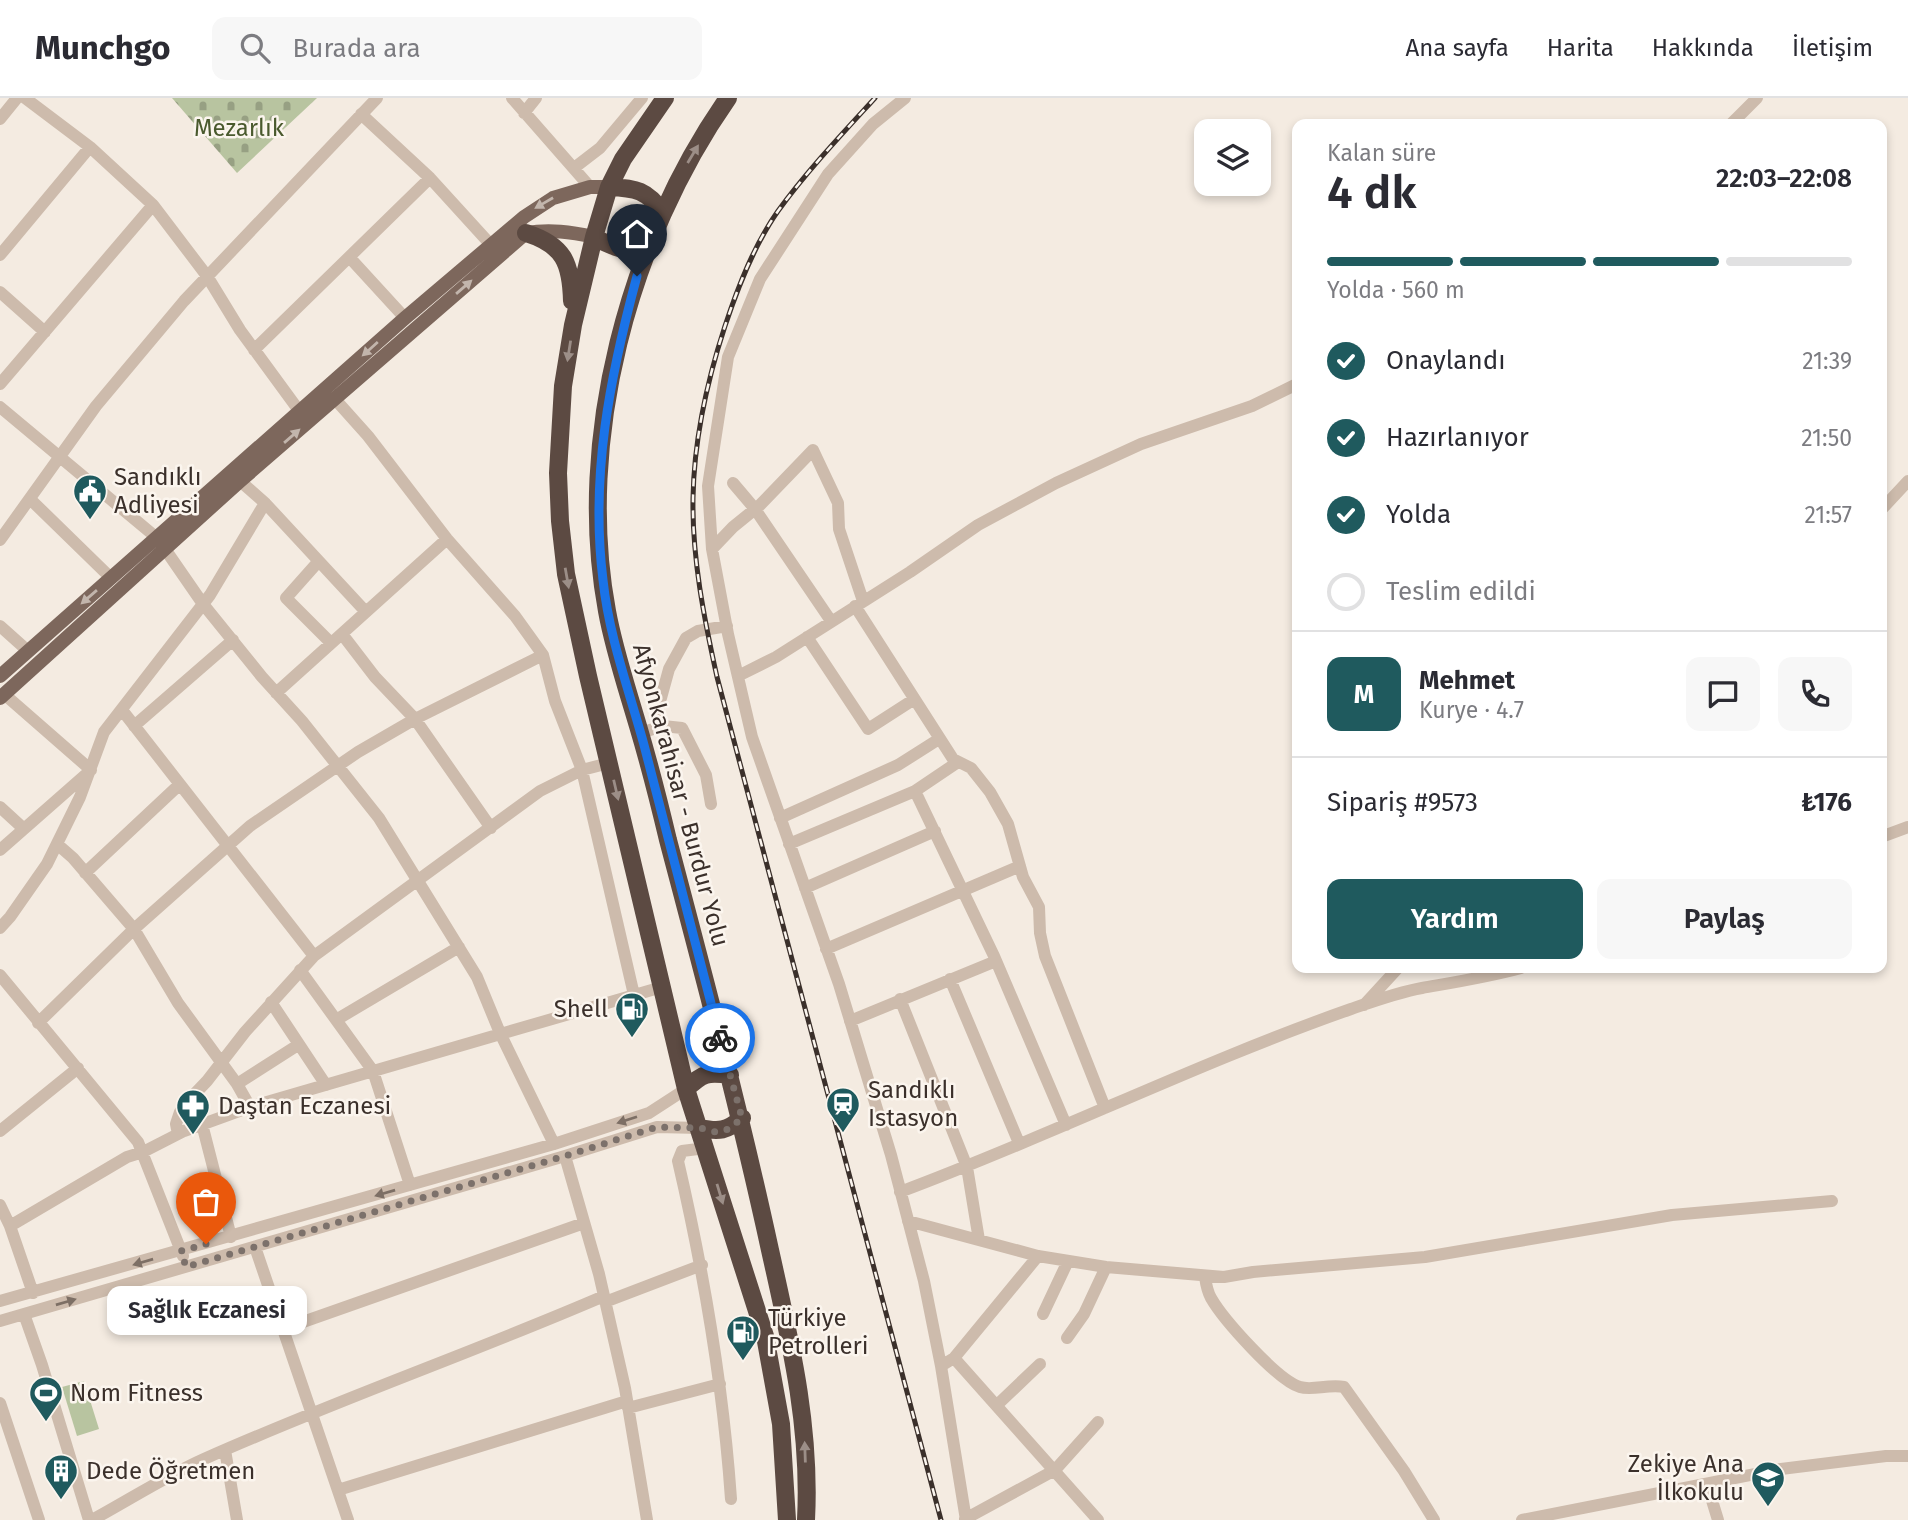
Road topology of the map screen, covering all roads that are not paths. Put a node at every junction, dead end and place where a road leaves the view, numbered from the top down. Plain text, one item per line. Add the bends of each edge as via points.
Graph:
1 (17, 98) edge
2 (25, 98) edge
3 (377, 98) edge
4 (512, 98) edge
5 (536, 98) edge
6 (642, 98) edge
7 (665, 98) edge
8 (728, 98) edge
9 (905, 98) edge
10 (1757, 98) edge
11 (524, 113) junction
12 (361, 114) junction
13 (0, 119) edge
14 (1736, 119) edge
15 (90, 147) junction
16 (573, 168) junction
17 (430, 178) junction
18 (590, 187) junction
19 (609, 187) junction
20 (153, 205) junction
21 (663, 213) junction
22 (526, 233) junction
23 (594, 237) junction
24 (491, 245) junction
25 (646, 250) junction
26 (0, 255) edge
27 (350, 258) junction
28 (207, 276) junction
29 (0, 292) edge
30 (405, 318) junction
31 (573, 325) junction
32 (45, 332) junction
33 (254, 350) junction
34 (0, 384) edge
35 (1292, 386) edge
36 (334, 398) junction
37 (0, 407) edge
38 (300, 412) junction
39 (61, 456) junction
40 (240, 481) junction
41 (1908, 481) edge
42 (733, 483) dead end
43 (30, 499) junction
44 (265, 503) junction
45 (1887, 504) edge
46 (755, 509) junction
47 (447, 539) junction
48 (0, 540) edge
49 (161, 544) junction
50 (712, 549) junction
51 (318, 562) junction
52 (111, 578) junction
53 (859, 603) junction
54 (204, 604) junction
55 (366, 612) junction
56 (831, 621) junction
57 (0, 626) edge
58 (727, 626) junction
59 (342, 634) junction
60 (807, 636) junction
61 (233, 640) junction
62 (331, 643) junction
63 (28, 651) junction
64 (543, 655) junction
65 (0, 676) edge
66 (738, 676) junction
67 (276, 693) junction
68 (2, 696) edge
69 (914, 700) junction
70 (122, 710) junction
71 (415, 719) junction
72 (134, 726) junction
73 (663, 726) junction
74 (640, 733) junction
75 (939, 739) junction
76 (609, 762) junction
77 (958, 762) junction
78 (337, 766) junction
79 (91, 770) junction
80 (582, 770) junction
81 (179, 785) junction
82 (915, 791) junction
83 (711, 804) dead end
84 (0, 807) edge
85 (780, 818) junction
86 (1908, 827) edge
87 (491, 828) junction
88 (24, 829) junction
89 (935, 831) junction
90 (1887, 835) edge
91 (57, 844) junction
92 (789, 844) junction
93 (227, 847) junction
94 (0, 850) edge
95 (1020, 866) junction
96 (85, 873) junction
97 (417, 879) junction
98 (804, 888) junction
99 (964, 892) junction
100 (0, 928) edge
101 (134, 929) junction
102 (459, 947) junction
103 (826, 949) junction
104 (314, 956) junction
105 (996, 961) junction
106 (300, 970) junction
107 (1393, 973) edge
108 (1504, 973) edge
109 (0, 975) edge
110 (950, 979) junction
111 (662, 987) junction
112 (635, 995) junction
113 (900, 999) junction
114 (271, 1002) junction
115 (1364, 1005) junction
116 (336, 1020) junction
117 (850, 1020) junction
118 (38, 1023) junction
119 (500, 1033) junction
120 (298, 1045) junction
121 (222, 1062) junction
122 (78, 1068) junction
123 (373, 1071) junction
124 (730, 1075) junction
125 (237, 1084) junction
126 (326, 1085) junction
127 (686, 1088) junction
128 (250, 1107) junction
129 (1105, 1108) junction
130 (742, 1118) junction
131 (202, 1124) junction
132 (1066, 1125) junction
133 (700, 1128) junction
134 (0, 1131) edge
135 (178, 1134) junction
136 (1019, 1143) junction
137 (554, 1144) junction
138 (706, 1148) junction
139 (143, 1152) junction
140 (565, 1156) junction
141 (967, 1167) junction
142 (411, 1185) junction
143 (900, 1192) junction
144 (1832, 1201) dead end
145 (0, 1205) edge
146 (908, 1221) junction
147 (584, 1223) junction
148 (10, 1226) junction
149 (231, 1237) junction
150 (979, 1240) junction
151 (255, 1247) junction
152 (181, 1251) junction
153 (1038, 1256) junction
154 (1068, 1261) junction
155 (702, 1265) junction
156 (186, 1267) junction
157 (1106, 1267) junction
158 (1205, 1277) junction
159 (33, 1293) junction
160 (605, 1299) junction
161 (0, 1301) edge
162 (24, 1314) junction
163 (1042, 1314) dead end
164 (0, 1321) edge
165 (283, 1329) junction
166 (1067, 1338) dead end
167 (954, 1359) junction
168 (1040, 1364) dead end
169 (942, 1366) junction
170 (720, 1384) junction
171 (0, 1402) edge
172 (628, 1405) junction
173 (997, 1405) junction
174 (312, 1414) junction
175 (1098, 1422) dead end
176 (225, 1451) junction
177 (1908, 1456) edge
178 (1055, 1470) junction
179 (1707, 1484) junction
180 (338, 1490) junction
181 (731, 1499) dead end
182 (965, 1519) edge
183 (39, 1520) edge
184 (90, 1520) edge
185 (237, 1520) edge
186 (348, 1520) edge
187 (644, 1520) edge
188 (787, 1520) edge
189 (806, 1520) edge
190 (1098, 1520) edge
191 (1434, 1520) edge
192 (1522, 1520) edge
193 (1718, 1520) edge

1 - 13 street
2 - 15 street
3 - 12 street
4 - 11 street
5 - 11 street
6 - 16 street via 600,148
7 - 19 highway via 638,134
21 -> 8 highway, Afyonkarahisar - Burdur Yolu
9 - 50 street via 873,124 828,174 760,279 728,357 708,486
10 - 14 street
11 - 16 street
12 - 17 street
12 - 28 street
15 - 20 street
15 - 26 street
16 - 18 street
17 - 24 street
17 - 27 street
18 - 19 main road
18 -> 24 main road via 538,206
19 - 21 highway via 651,196
19 - 23 highway
20 - 28 street
20 - 32 street
21 - 25 highway, Afyonkarahisar - Burdur Yolu
22 - 23 main road via 543,230
22 - 31 highway via 555,246 565,259 571,276
36 -> 22 main road
23 - 25 highway via 613,247
23 - 31 highway
24 - 30 main road
25 - 74 highway, Afyonkarahisar - Burdur Yolu via 611,378 599,500 607,610
27 - 30 street
27 - 33 street
28 - 33 street
28 - 39 street via 96,406
29 - 32 street
30 -> 38 main road
31 -> 76 highway via 563,386 560,521 566,574
32 - 34 street
33 - 38 street
35 - 53 street via 1252,406 1140,444 1056,483 978,525
40 -> 36 main road
36 - 47 street
37 - 39 street
38 - 49 main road
39 - 43 street
39 - 49 street
40 - 44 street
40 - 49 main road
41 - 45 street
42 - 46 street
43 - 48 street
43 - 52 street
44 - 51 street
44 - 54 street
46 - 50 street
46 - 53 street via 813,450 838,503 839,529
46 - 56 street
47 - 55 street
47 - 64 street
49 - 52 main road
49 - 54 street
49 - 68 main road
50 - 58 street
51 - 55 street
51 - 62 street via 286,598
52 -> 63 main road
53 - 56 street
53 - 69 street
54 - 61 street
54 - 70 street
55 - 59 street
56 - 60 street
57 - 63 street
58 - 66 street
58 - 73 street via 686,638 670,669 658,709
59 - 62 street
59 - 71 street
60 - 66 street
60 - 69 street via 867,729
61 - 67 street
61 - 72 street
62 - 67 street
63 - 65 main road
64 - 71 street
64 - 80 street
66 - 85 street via 752,737
67 - 78 street
68 - 79 street
69 - 75 street
70 - 72 street
70 - 79 street via 104,732
71 - 78 street
71 - 87 street
72 - 81 street
73 - 74 street
73 - 83 street via 682,728 706,775
74 - 124 highway, Afyonkarahisar - Burdur Yolu
75 - 77 street
75 - 85 street via 898,765
76 - 80 street
76 -> 111 highway
77 - 82 street
77 - 95 street via 971,768 990,792 1008,824
78 - 93 street
78 - 97 street via 379,817
79 - 88 street
79 - 91 street
80 - 87 street via 540,790
80 - 112 street
81 - 93 street
81 - 96 street
82 - 89 street
82 - 92 street
84 - 88 street
85 - 92 street
86 - 90 street
87 - 97 street
88 - 94 street
89 - 98 street
89 - 99 street
91 - 96 street
91 - 100 street
92 - 98 street
93 - 101 street
93 - 104 street
95 - 99 street
95 - 129 street via 1039,907 1045,956
96 - 101 street
97 - 102 street
97 - 104 street
98 - 103 street
99 - 103 street
99 - 105 street
101 - 118 street
101 - 121 street via 178,1003
102 - 116 street
102 - 119 street
103 - 117 street
104 - 106 street
105 - 110 street
105 - 132 street
106 - 114 street
106 - 116 street
107 - 115 street
108 - 115 street via 1419,988
109 - 118 street
110 - 113 street
110 - 136 street
111 - 112 street
111 - 127 highway
112 - 119 street
113 - 117 street
113 - 141 street
114 - 120 street
114 - 121 street
115 - 129 street via 1237,1051
116 - 123 street
117 - 143 street
118 - 122 street
119 - 123 street
119 - 137 street
120 - 125 street
120 - 126 street
121 - 125 street
121 - 135 street via 180,1112
122 - 134 street
122 - 139 street
123 - 126 street
123 - 142 street
124 - 127 highway via 700,1076
124 - 130 highway, Afyonkarahisar - Burdur Yolu
125 - 128 street
126 - 128 street
127 - 133 highway
127 -> 137 street via 649,1113
128 - 131 street
129 - 132 street
130 - 133 highway via 729,1129
189 -> 130 highway, Afyonkarahisar - Burdur Yolu via 801,1393
131 - 135 street
131 - 149 street
132 - 136 street
133 - 138 highway
133 - 140 street via 657,1127
135 - 139 street
136 - 141 street
137 - 142 street
138 - 155 street via 682,1151 678,1161
138 -> 188 highway via 765,1336 781,1424
139 - 148 street
139 - 152 street
140 - 147 street
140 - 151 street
141 - 143 street
141 - 150 street
142 -> 149 street
143 - 146 street
144 - 158 street via 1672,1215 1425,1258
145 - 148 street
146 - 150 street
146 - 169 street
147 - 160 street
147 - 165 street
148 - 159 street
149 - 152 street
150 - 153 street
151 - 156 street
151 - 165 street
152 - 156 street
152 -> 159 street
153 - 154 street
153 - 167 street
154 - 157 street
154 - 163 street
155 - 160 street
155 - 170 street
162 -> 156 street
157 - 158 street
157 - 166 street
158 - 191 street via 1209,1296 1226,1319 1285,1378 1304,1388 1344,1387
159 - 161 street
160 - 172 street
160 - 174 street
162 - 164 street
162 - 184 street
165 - 174 street
167 - 169 street
167 - 173 street
168 - 173 street
169 - 182 street
170 - 172 street
170 - 181 street
171 - 183 street
172 - 180 street
172 - 187 street
173 - 178 street
174 - 176 street
174 - 180 street
175 - 178 street
176 - 184 street
176 - 185 street
177 - 179 street via 1781,1469
178 - 182 street
178 - 190 street
179 - 192 street
179 - 193 street
180 - 186 street

